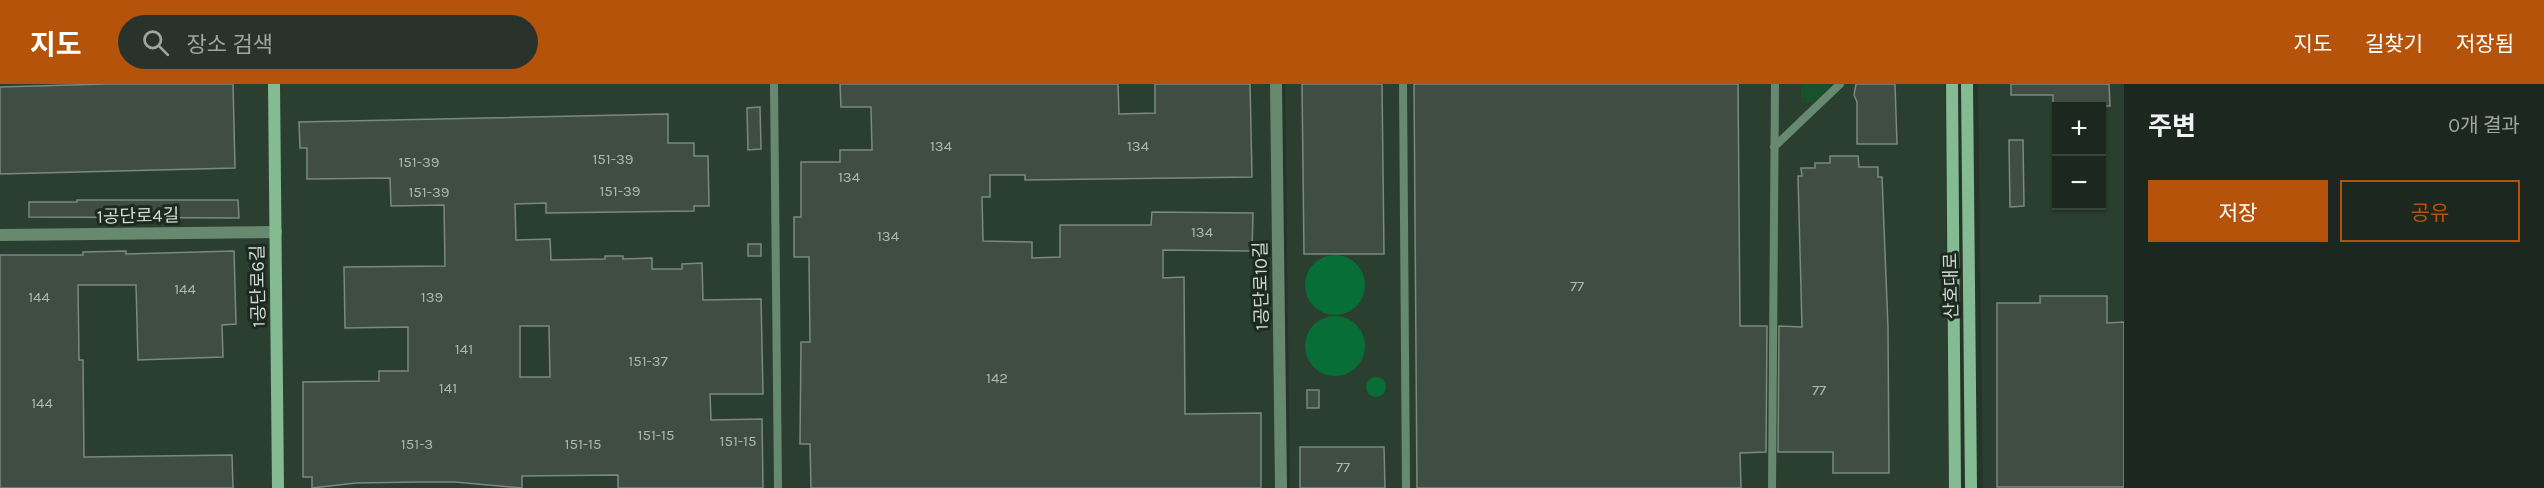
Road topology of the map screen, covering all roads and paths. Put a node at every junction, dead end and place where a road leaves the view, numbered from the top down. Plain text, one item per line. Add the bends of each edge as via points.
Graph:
1 (274, 84) edge
2 (774, 84) edge
3 (1276, 84) edge
4 (1403, 84) edge
5 (1775, 84) edge
6 (1840, 84) edge
7 (1952, 84) edge
8 (1966, 84) edge
9 (1774, 147) junction
10 (276, 232) junction
11 (0, 235) edge
12 (278, 488) edge
13 (778, 488) edge
14 (1281, 488) edge
15 (1406, 488) edge
16 (1772, 488) edge
17 (1954, 488) edge
18 (1971, 488) edge

1 - 10 main road, 1공단로6길
2 - 13 lane
3 - 14 street, 1공단로10길
4 - 15 lane
5 - 9 lane
6 - 9 lane
7 - 17 main road, 산호대로
8 - 18 main road, 산호대로
9 - 16 lane
10 - 11 street, 1공단로4길
10 - 12 main road, 1공단로6길

